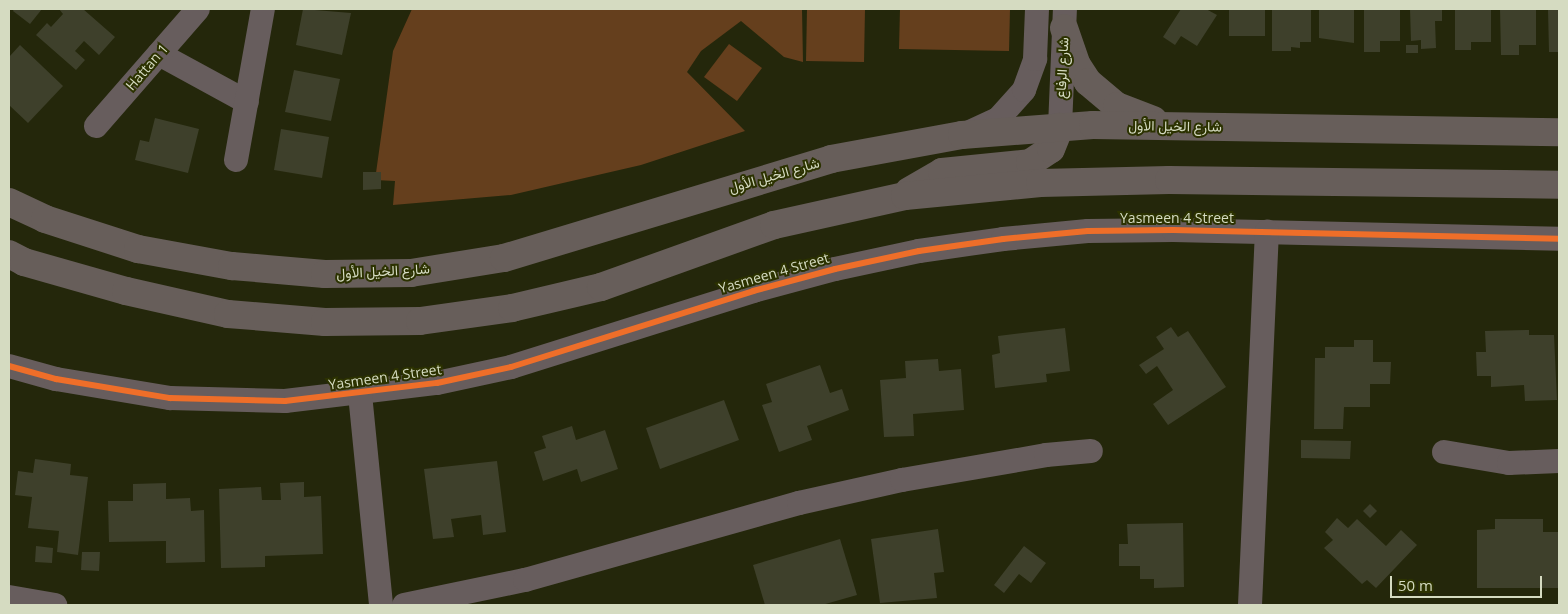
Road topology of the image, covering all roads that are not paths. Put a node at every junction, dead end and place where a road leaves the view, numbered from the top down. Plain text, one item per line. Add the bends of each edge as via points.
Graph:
1 (198, 9) edge
2 (263, 9) edge
3 (1037, 9) edge
4 (1064, 18) edge
5 (159, 54) junction
6 (246, 102) junction
7 (96, 126) dead end
8 (1171, 126) junction
9 (1060, 127) junction
10 (1559, 132) edge
11 (962, 135) junction
12 (236, 160) dead end
13 (1559, 185) edge
14 (904, 196) junction
15 (9, 202) edge
16 (1267, 231) junction
17 (1559, 238) edge
18 (9, 254) edge
19 (9, 366) edge
20 (360, 394) junction
21 (1091, 451) dead end
22 (1444, 452) dead end
23 (1559, 461) edge
24 (9, 597) edge
25 (55, 605) edge
26 (381, 605) edge
27 (404, 605) edge
28 (1250, 605) edge

1 - 5 street, Hattan 1
2 - 6 street
3 - 11 street, شارع الرفاع via 1035,59 1024,90 998,119
4 - 8 main road via 1076,65 1101,95 1133,114
4 - 9 street, شارع الرفاع
5 - 6 street
5 - 7 street, Hattan 1
6 - 12 street
8 - 9 main road, شارع الخيل الأول
8 - 10 main road, شارع الخيل الأول
9 - 11 main road, شارع الخيل الأول
9 - 14 main road via 1051,149 1030,163 942,172 915,186
11 - 15 main road, شارع الخيل الأول via 831,159 513,255 411,273 325,274 232,266 138,249 45,219
13 - 14 main road via 1160,180 1040,183
14 - 18 main road via 774,225 601,286 512,308 420,321 325,322 228,314 126,291 24,262
16 - 17 street, Yasmeen 4 Street
16 - 20 street, Yasmeen 4 Street via 1088,231 919,251 753,291 510,367
16 - 28 street
19 - 20 street, Yasmeen 4 Street via 56,379 170,398 285,401
20 - 26 street
21 - 27 street via 1046,455 902,480 799,503 525,580
22 - 23 street via 1509,463
24 - 25 street

